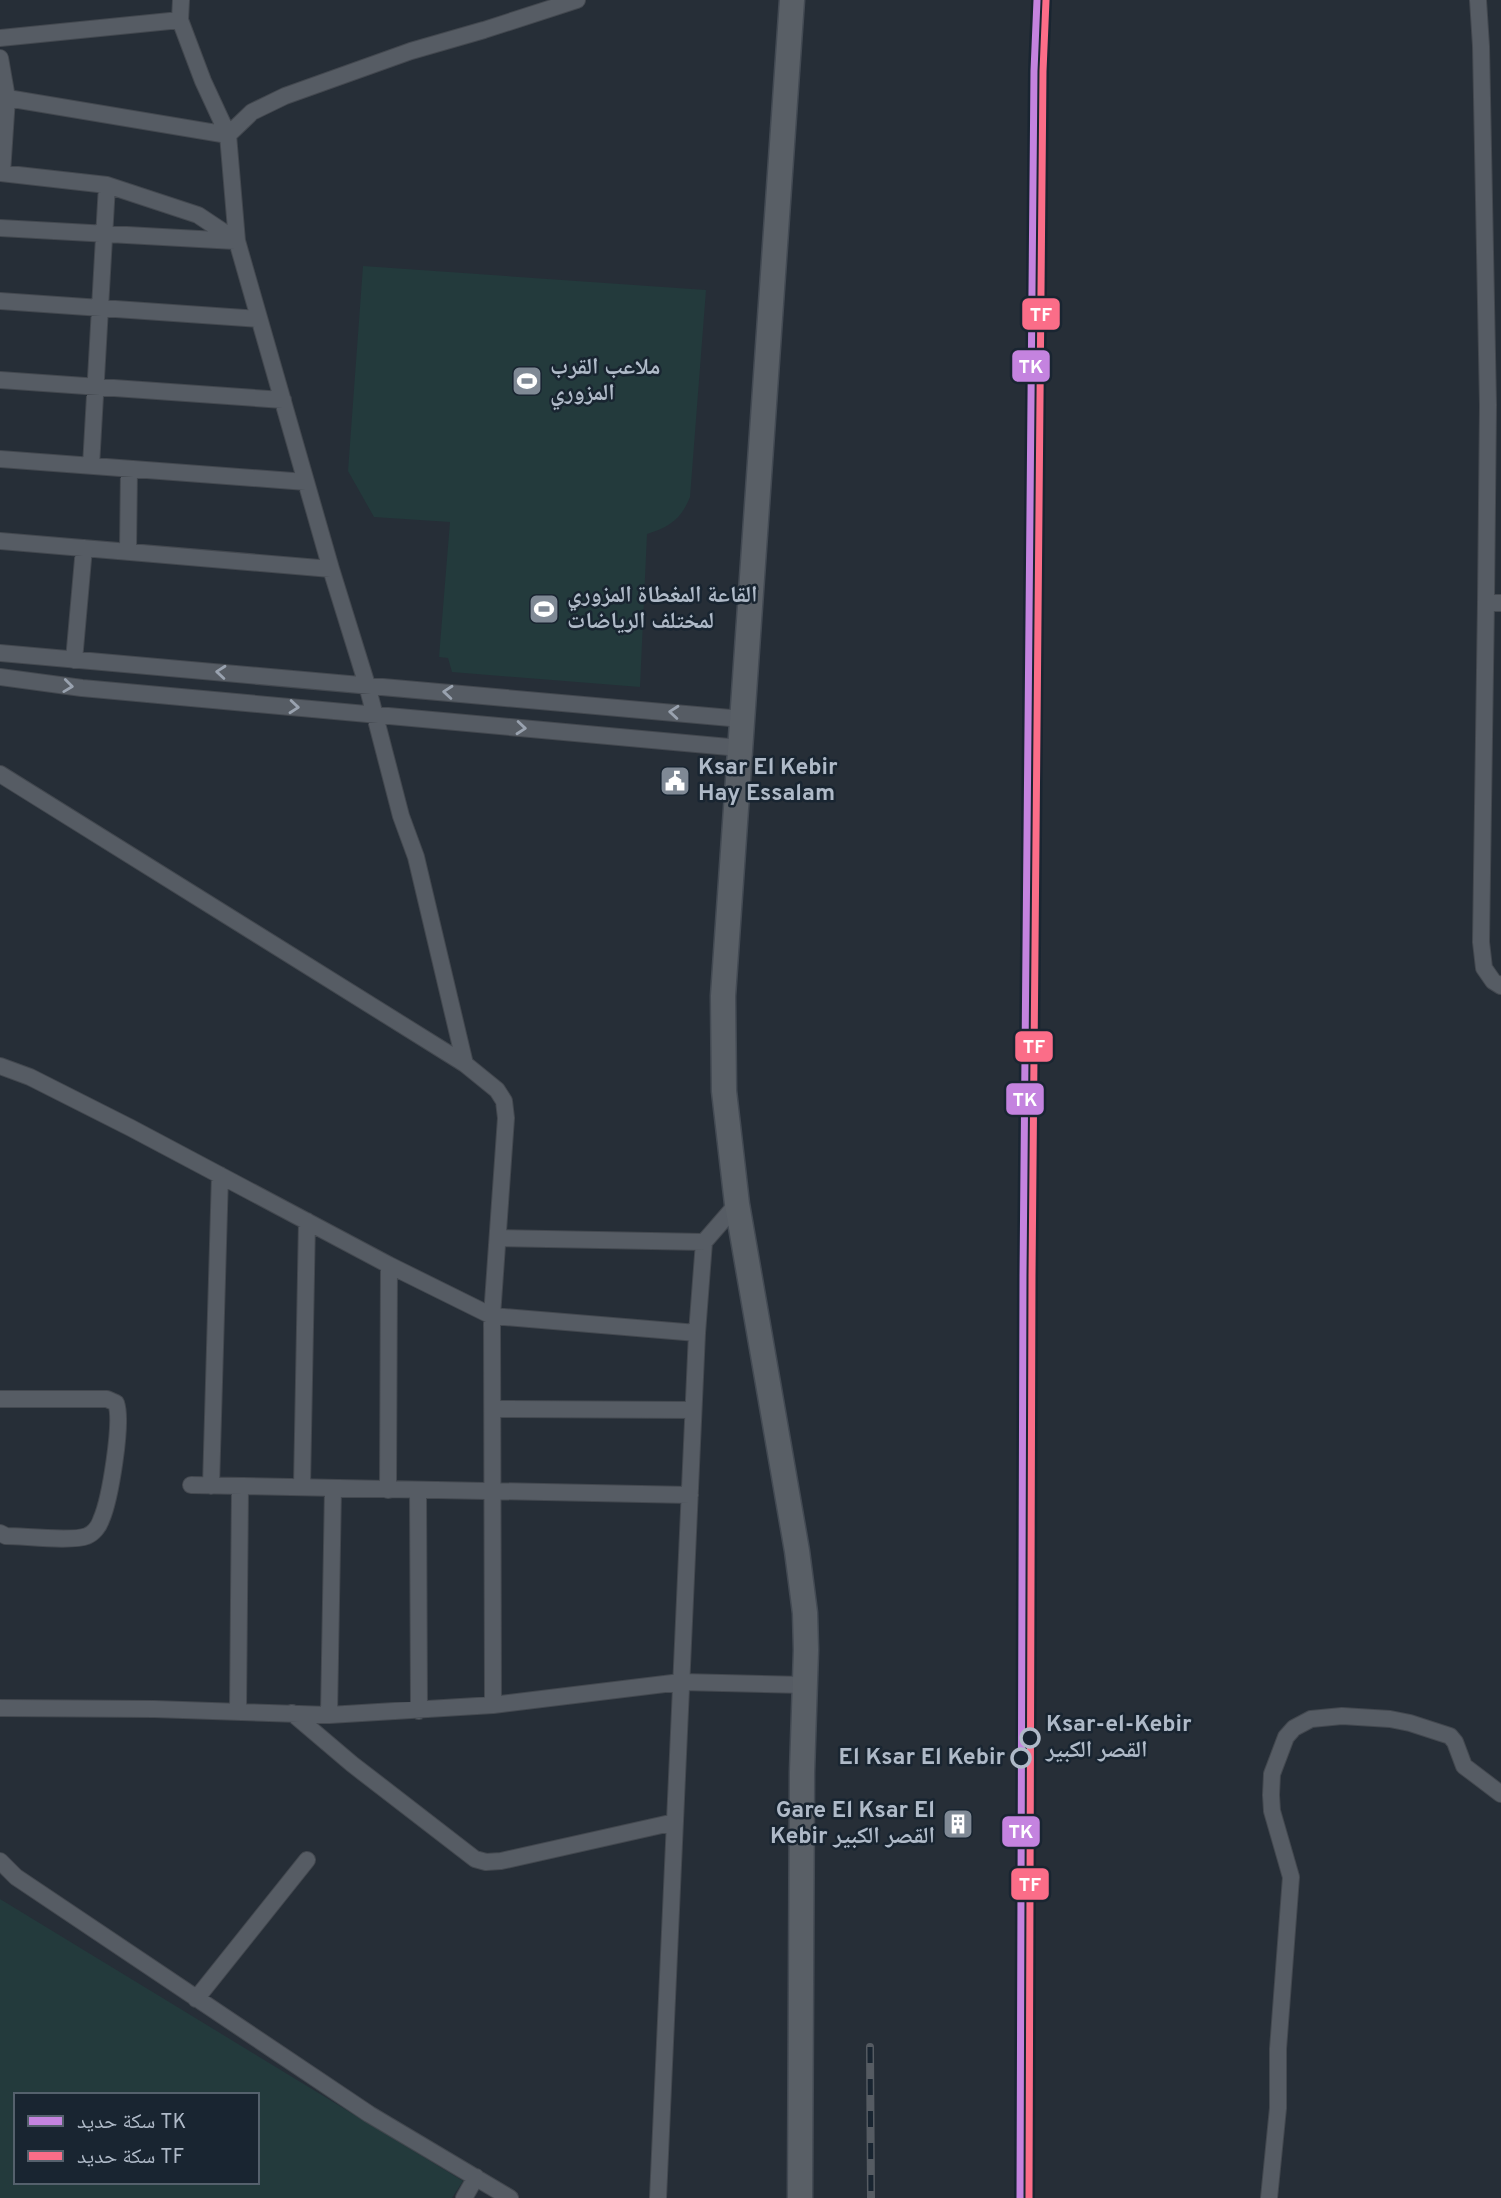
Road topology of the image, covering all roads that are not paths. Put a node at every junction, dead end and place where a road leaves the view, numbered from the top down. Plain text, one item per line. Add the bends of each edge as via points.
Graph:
1 (181, 0) edge
2 (577, 0) edge
3 (792, 0) edge
4 (1478, 0) edge
5 (180, 20) junction
6 (0, 38) edge
7 (0, 58) edge
8 (7, 98) junction
9 (228, 135) junction
10 (1, 173) edge
11 (107, 185) junction
12 (0, 228) edge
13 (104, 233) junction
14 (237, 241) junction
15 (0, 301) edge
16 (100, 308) junction
17 (259, 319) junction
18 (0, 380) edge
19 (96, 385) junction
20 (283, 400) junction
21 (1494, 405) edge
22 (0, 459) edge
23 (91, 466) junction
24 (130, 469) junction
25 (306, 482) junction
26 (0, 541) edge
27 (84, 548) junction
28 (128, 551) junction
29 (331, 569) junction
30 (1493, 603) edge
31 (0, 653) edge
32 (74, 660) junction
33 (0, 677) edge
34 (367, 685) junction
35 (375, 714) junction
36 (742, 719) junction
37 (740, 748) junction
38 (0, 774) edge
39 (1493, 968) edge
40 (1501, 985) edge
41 (465, 1064) junction
42 (0, 1066) edge
43 (220, 1175) junction
44 (737, 1204) junction
45 (307, 1221) junction
46 (498, 1238) junction
47 (704, 1242) junction
48 (389, 1265) junction
49 (492, 1316) junction
50 (697, 1333) junction
51 (0, 1399) edge
52 (493, 1409) junction
53 (694, 1410) junction
54 (191, 1485) dead end
55 (211, 1486) junction
56 (240, 1487) junction
57 (302, 1487) junction
58 (333, 1489) junction
59 (388, 1490) junction
60 (418, 1490) junction
61 (493, 1490) junction
62 (690, 1495) junction
63 (0, 1533) edge
64 (681, 1682) junction
65 (804, 1685) junction
66 (493, 1705) junction
67 (0, 1708) edge
68 (419, 1711) junction
69 (238, 1712) junction
70 (292, 1713) junction
71 (329, 1716) junction
72 (1501, 1794) edge
73 (675, 1822) junction
74 (307, 1860) dead end
75 (0, 1861) edge
76 (196, 1999) junction
77 (476, 2178) junction
78 (464, 2198) edge
79 (510, 2198) edge
80 (658, 2198) edge
81 (800, 2198) edge
82 (1269, 2198) edge

1 - 5 street
2 - 9 street via 285,96 252,112
3 - 36 main road
4 - 21 street
5 - 6 street
5 - 9 street
7 - 8 street
8 - 9 street
8 - 10 street
9 - 14 street
10 - 11 street
11 - 13 street
11 - 14 street via 198,215
12 - 13 street
13 - 14 street
13 - 16 street
14 - 17 street
15 - 16 street
16 - 17 street
16 - 19 street
17 - 20 street
18 - 19 street
19 - 20 street
19 - 23 street
20 - 25 street
21 - 30 street
22 - 23 street
23 - 24 street
24 - 25 street
24 - 28 street
25 - 29 street
26 - 27 street
27 - 28 street
27 - 32 street
28 - 29 street
29 - 34 street
30 - 39 street via 1480,910
31 - 32 street
34 -> 32 street
33 -> 35 street
34 - 35 street
36 -> 34 street
35 -> 37 street
35 - 41 street via 416,858
36 - 37 main road
37 - 44 main road via 723,996 724,1091
38 - 41 street
39 - 40 street via 1493,981
41 - 46 street via 504,1101 506,1148
42 - 43 street
43 - 45 street
43 - 55 street
44 - 47 street
44 - 65 main road via 797,1551 805,1614
45 - 48 street
45 - 57 street
46 - 47 street
46 - 49 street
47 - 50 street
48 - 49 street
48 - 59 street
49 - 50 street
49 - 52 street
50 - 53 street
51 - 63 street via 107,1399 116,1403 119,1419 106,1505 96,1529 72,1538
52 - 53 street
52 - 61 street
53 - 62 street
54 - 55 street
55 - 56 street
56 - 57 street
56 - 69 street
57 - 58 street
58 - 59 street
58 - 71 street
59 - 60 street
60 - 61 street
60 - 68 street
61 - 62 street
61 - 66 street
62 - 64 street
64 - 65 street
64 - 66 street
64 - 73 street
65 - 81 main road
66 - 68 street
67 - 69 street
68 - 71 street
69 - 70 street
70 - 71 street
70 - 73 street via 475,1859 501,1861
72 - 82 street via 1464,1766 1450,1736 1410,1723 1342,1716 1311,1719 1286,1737 1272,1774 1271,1795 1291,1878
73 - 80 street
74 - 76 street
75 - 76 street via 16,1877
76 - 77 street via 369,2114
77 - 78 street
77 - 79 street

